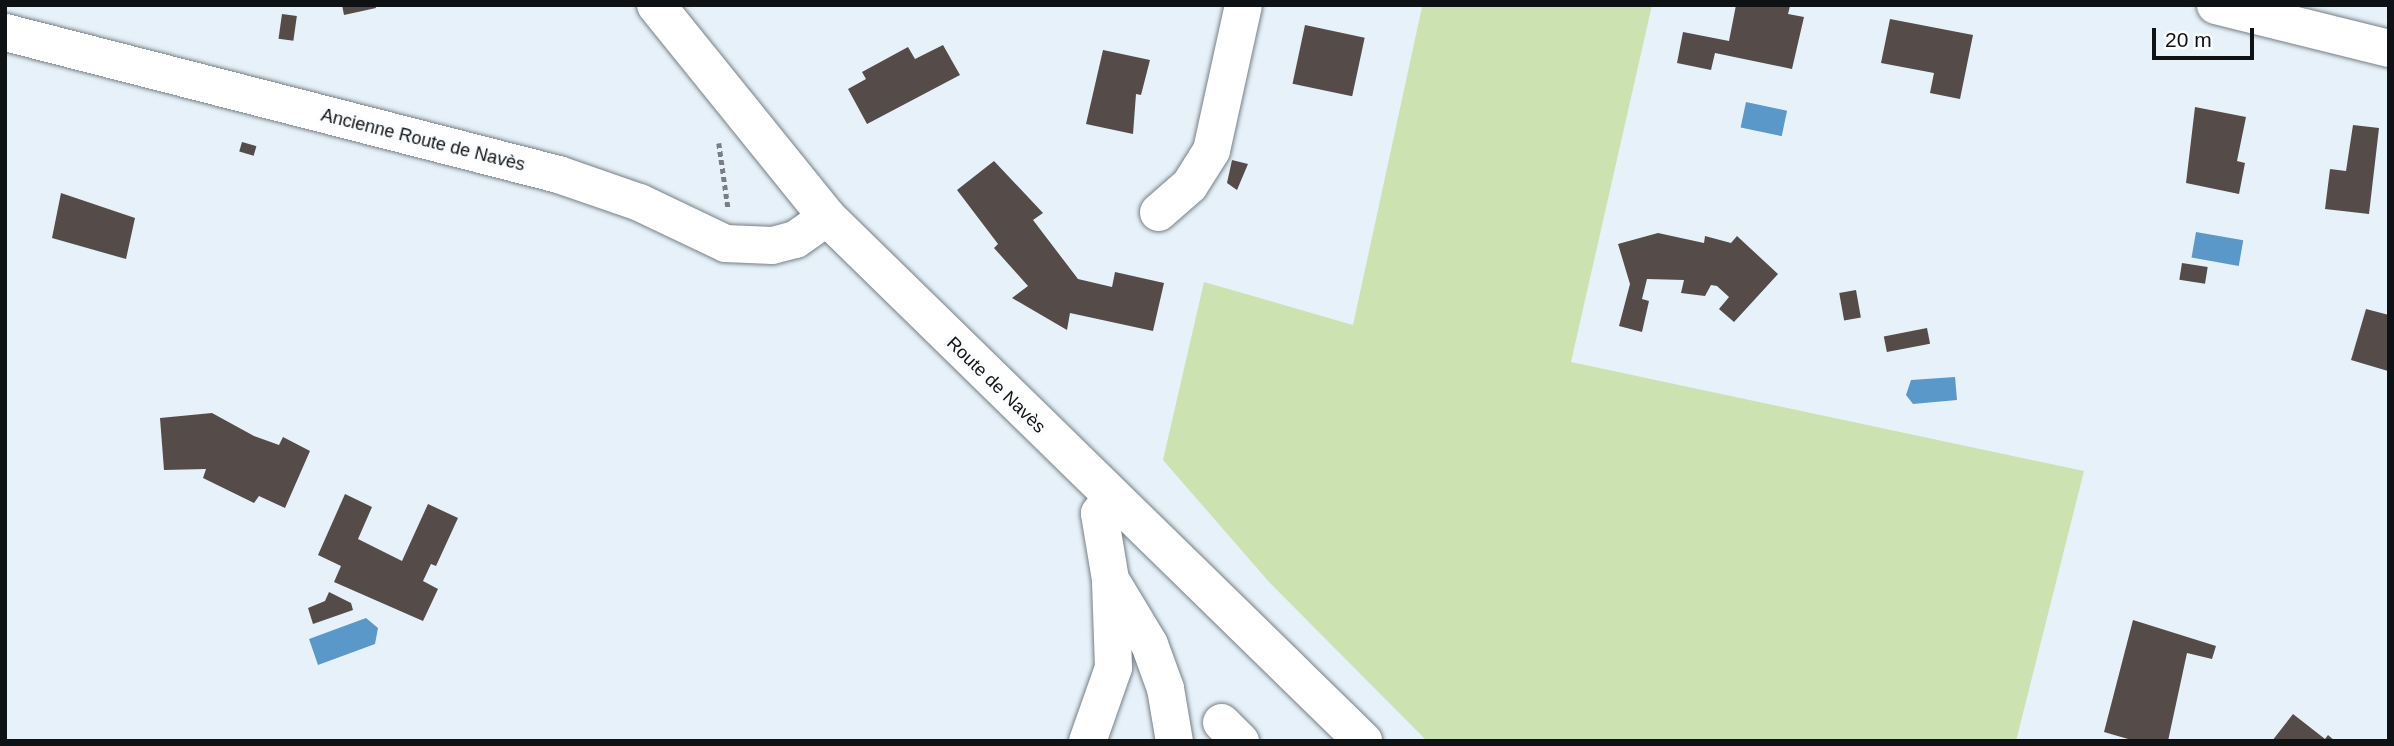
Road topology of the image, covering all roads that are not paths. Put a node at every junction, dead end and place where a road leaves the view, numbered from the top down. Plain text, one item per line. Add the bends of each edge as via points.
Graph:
1 (656, 5) edge
2 (1243, 5) edge
3 (2216, 5) edge
4 (5, 32) edge
5 (2389, 48) edge
6 (1158, 212) dead end
7 (827, 216) junction
8 (1112, 496) junction
9 (1110, 579) junction
10 (1087, 741) edge
11 (1174, 741) edge
12 (1363, 741) edge

1 - 7 main road, Route de Navès
2 - 6 street via 1211,150 1189,185
3 - 5 street
4 - 7 street, Ancienne Route de Navès via 558,174 639,202 725,243 772,245 804,234
7 - 8 main road, Route de Navès
8 - 9 street via 1099,513
8 - 12 main road, Route de Navès
9 - 10 street via 1113,667
9 - 11 street via 1149,644 1165,688

